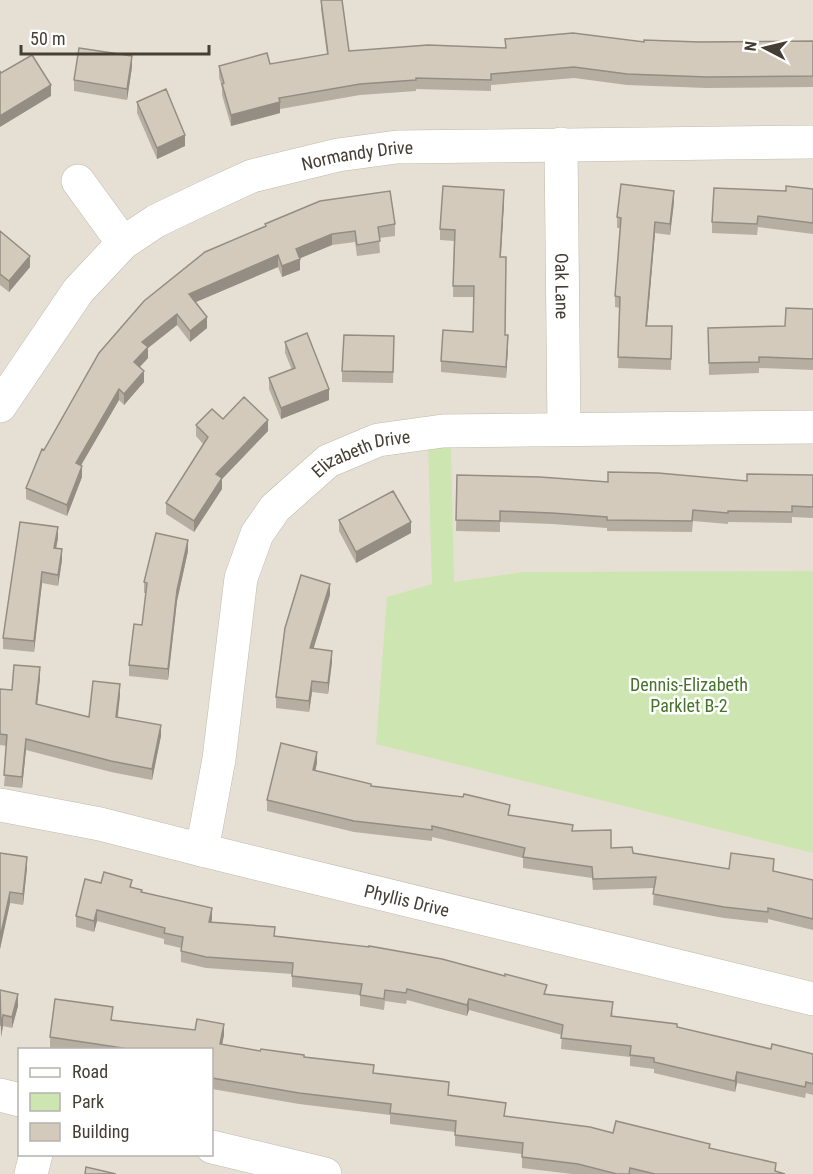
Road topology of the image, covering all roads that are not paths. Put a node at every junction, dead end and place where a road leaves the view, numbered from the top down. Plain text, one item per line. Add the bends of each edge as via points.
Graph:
1 (813, 142) edge
2 (561, 144) junction
3 (78, 181) dead end
4 (123, 243) junction
5 (0, 406) edge
6 (813, 427) edge
7 (564, 429) junction
8 (0, 805) edge
9 (202, 850) junction
10 (813, 999) edge
11 (0, 1095) edge
12 (18, 1100) edge
13 (213, 1147) edge
14 (36, 1156) edge
15 (31, 1174) edge
16 (325, 1174) edge

1 - 2 street, Normandy Drive
2 - 4 street, Normandy Drive via 397,147 338,155 252,176 156,222
2 - 7 street, Oak Lane
3 - 4 street
4 - 5 street, Normandy Drive via 78,291
6 - 7 street, Elizabeth Drive
7 - 9 street, Elizabeth Drive via 443,431 378,440 328,461 275,508 257,534 241,578 219,759
8 - 9 street, Phyllis Drive via 100,824
9 - 10 street, Phyllis Drive
11 - 12 street
13 - 16 street
14 - 15 street

